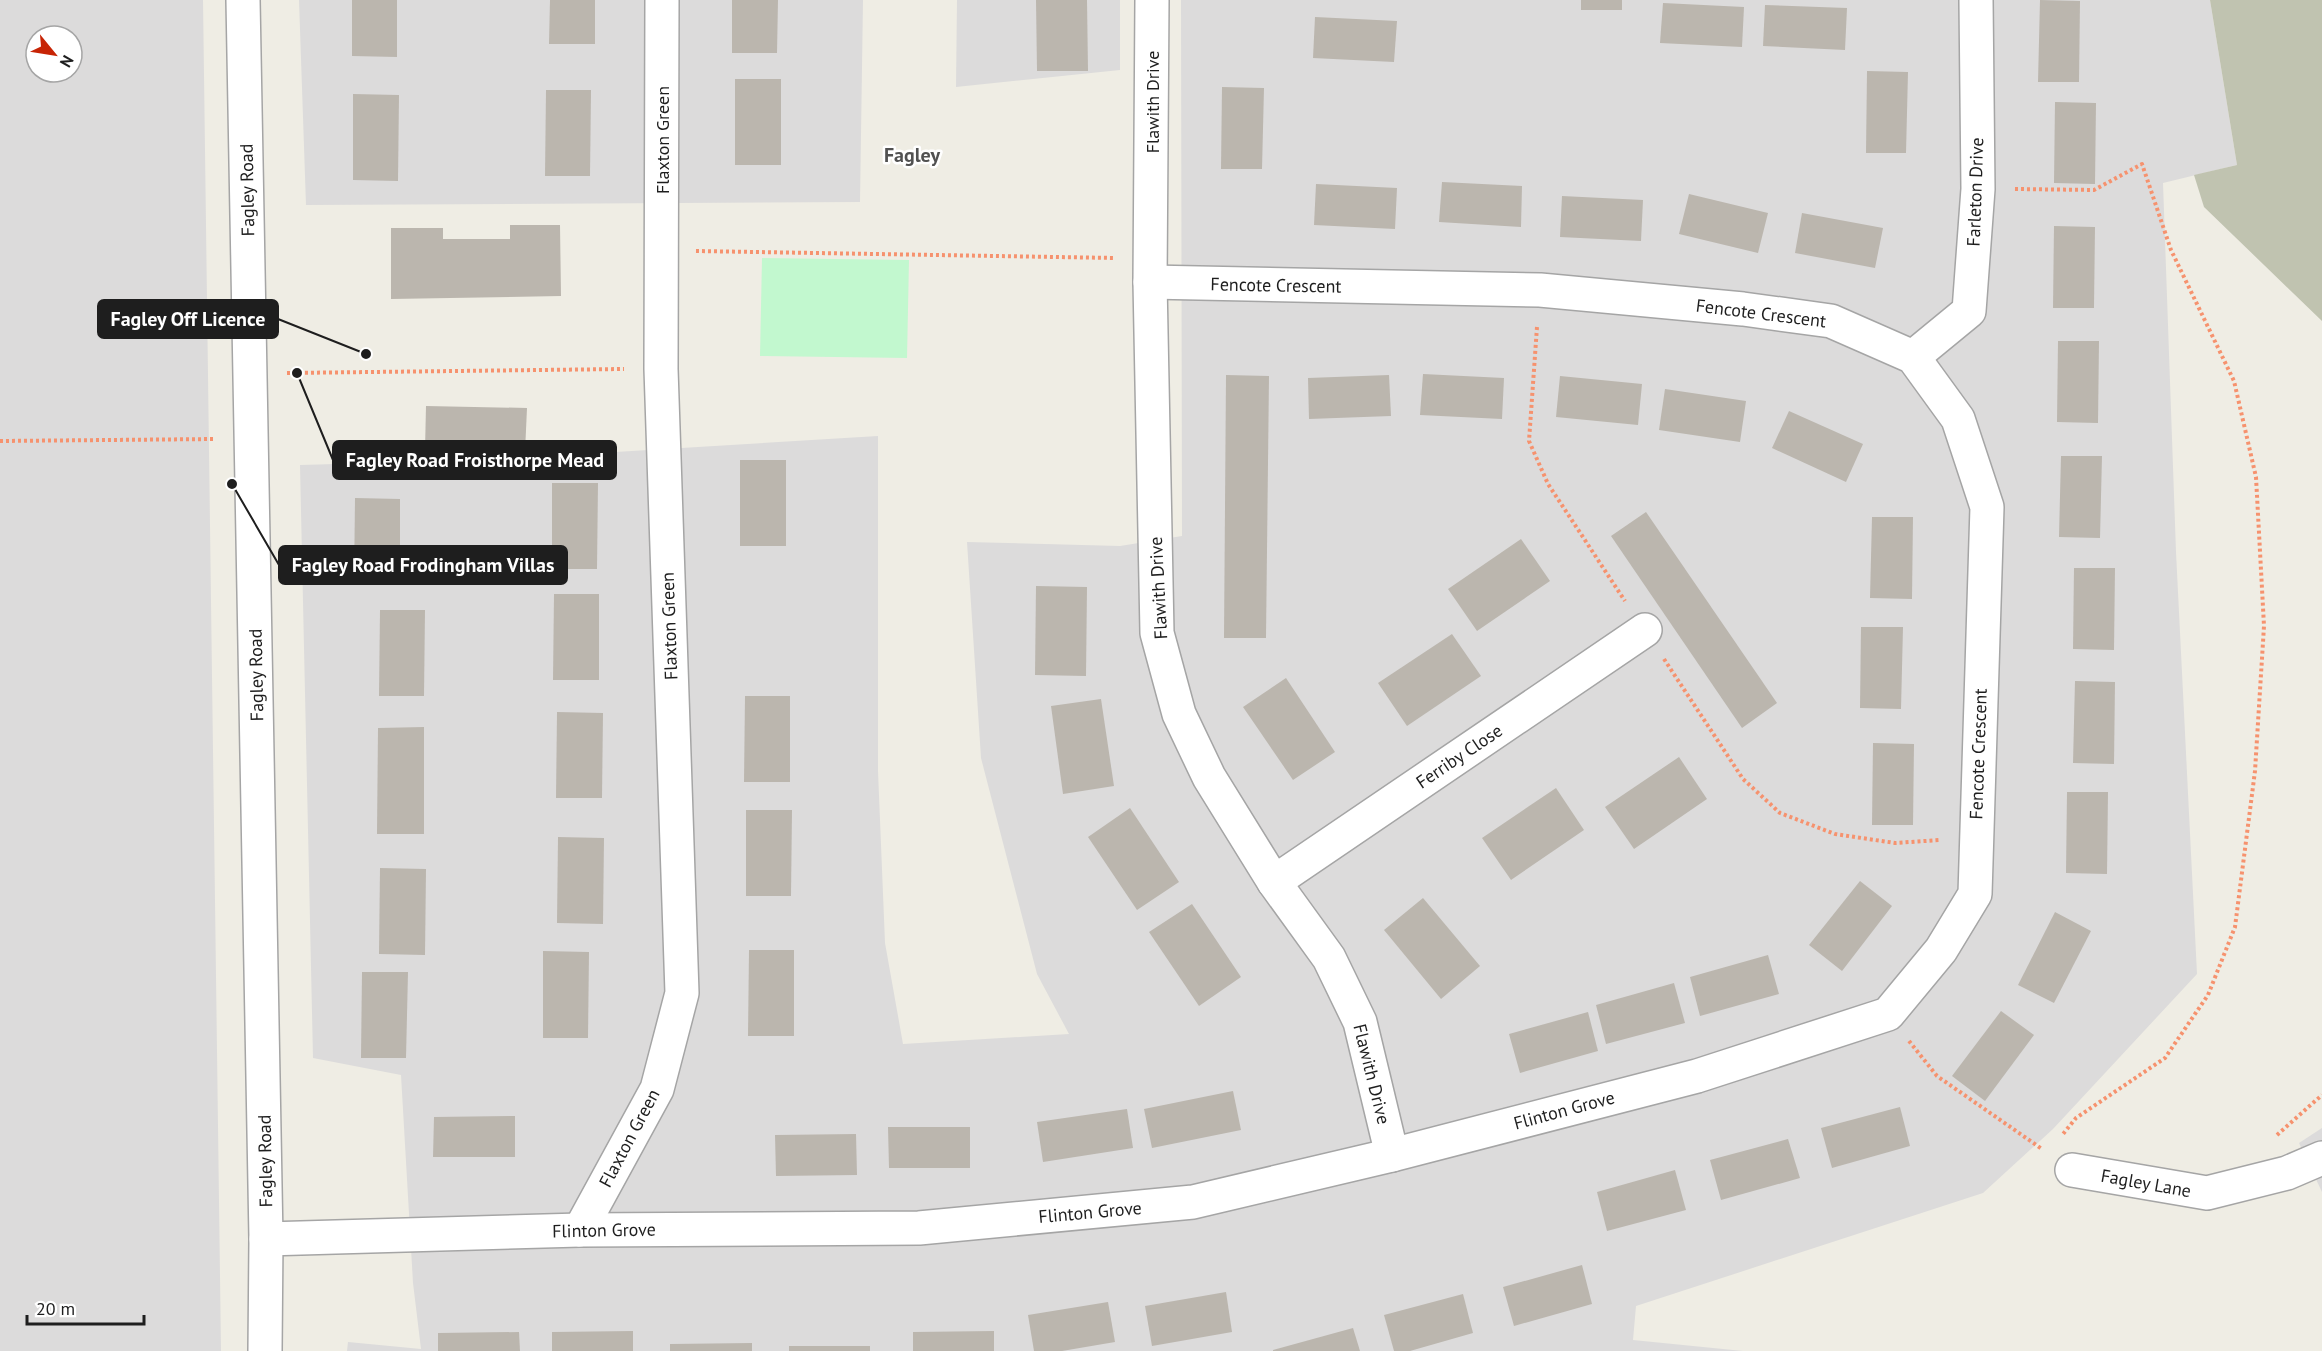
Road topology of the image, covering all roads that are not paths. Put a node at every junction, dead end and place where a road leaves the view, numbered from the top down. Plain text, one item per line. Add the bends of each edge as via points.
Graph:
1 (243, 0) edge
2 (662, 0) edge
3 (1152, 0) edge
4 (1976, 0) edge
5 (1151, 271) junction
6 (1913, 357) junction
7 (1644, 630) dead end
8 (1274, 882) junction
9 (1888, 1014) joint
10 (1392, 1155) junction
11 (2322, 1158) edge
12 (2060, 1161) road end
13 (580, 1230) junction
14 (266, 1239) junction
15 (265, 1351) edge

1 - 14 street, Fagley Road
2 - 13 street, Flaxton Green via 661,369 681,993 657,1089
3 - 5 street, Flawith Drive
4 - 6 street, Farleton Drive via 1978,189 1969,310
5 - 6 street, Fencote Crescent via 1540,290 1743,309 1831,321
5 - 8 street, Flawith Drive via 1157,633 1179,714 1209,777
6 - 9 street, Fencote Crescent via 1958,419 1987,507 1975,894 1941,950
7 - 8 street, Ferriby Close
8 - 10 street, Flawith Drive via 1329,958 1360,1022
9 - 10 street, Flinton Grove via 1697,1076
10 - 13 street, Flinton Grove via 1193,1202 931,1227
11 - 12 street, Fagley Lane via 2287,1173 2207,1193
13 - 14 street, Flinton Grove
14 - 15 street, Fagley Road

